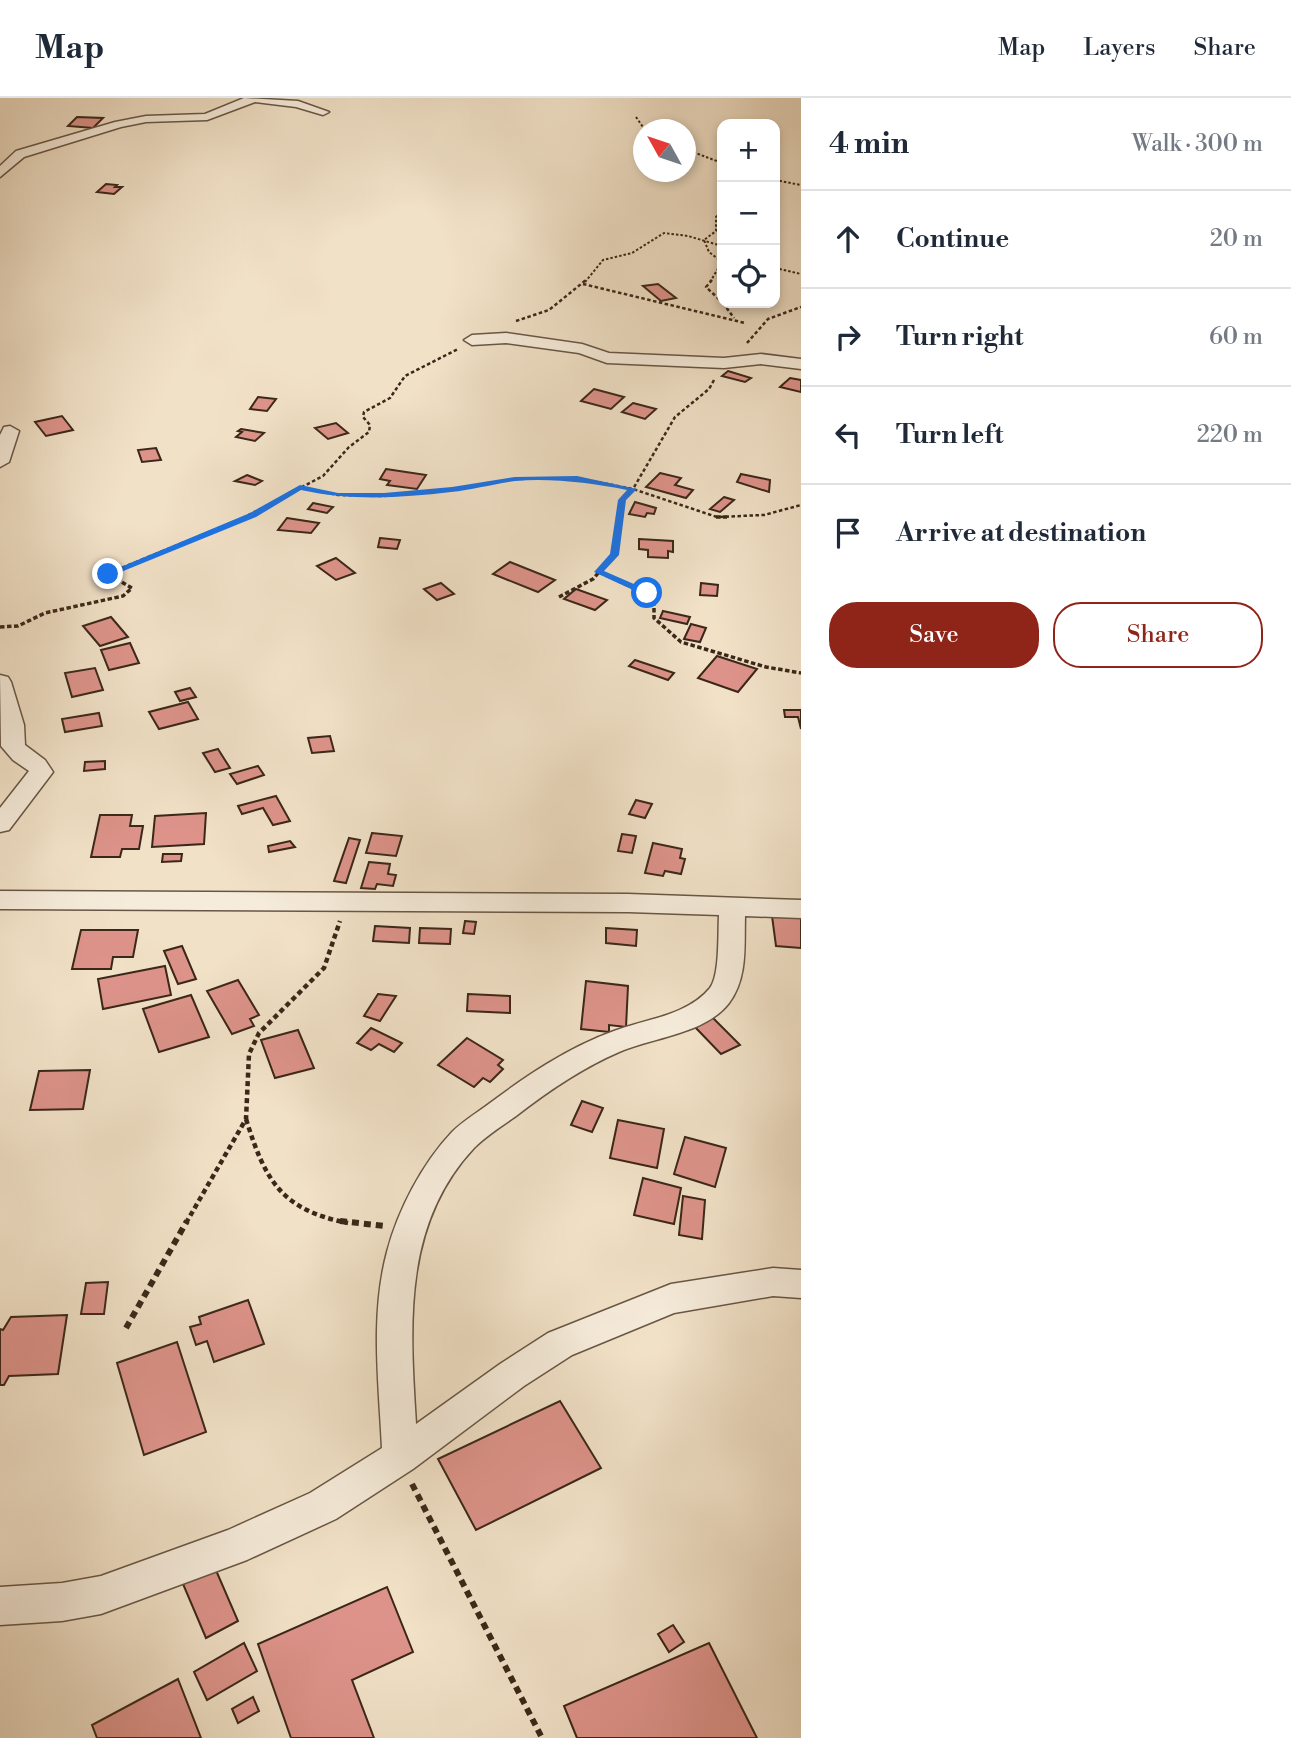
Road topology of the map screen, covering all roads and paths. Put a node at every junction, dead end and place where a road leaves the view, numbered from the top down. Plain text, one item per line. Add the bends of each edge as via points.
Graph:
1 (323, 112) dead end
2 (696, 153) edge
3 (717, 161) edge
4 (0, 173) edge
5 (780, 181) edge
6 (801, 185) edge
7 (717, 216) edge
8 (704, 240) junction
9 (719, 245) edge
10 (717, 258) edge
11 (780, 269) edge
12 (717, 273) edge
13 (801, 274) edge
14 (583, 284) dead end
15 (717, 297) edge
16 (801, 307) edge
17 (728, 308) edge
18 (745, 323) junction
19 (758, 332) junction
20 (472, 340) dead end
21 (724, 363) junction
22 (801, 364) edge
23 (10, 431) dead end
24 (0, 462) edge
25 (633, 489) junction
26 (801, 505) edge
27 (599, 572) junction
28 (559, 597) dead end
29 (0, 627) edge
30 (801, 673) edge
31 (0, 682) edge
32 (0, 824) edge
33 (0, 900) edge
34 (344, 903) junction
35 (733, 907) junction
36 (801, 909) edge
37 (246, 1118) junction
38 (413, 1222) junction
39 (801, 1284) edge
40 (126, 1328) dead end
41 (400, 1457) junction
42 (0, 1606) edge
43 (542, 1738) edge

1 - 4 street via 254,98 207,117 119,124 20,154
2 - 3 path
5 - 6 path
7 - 8 path via 716,231
8 - 9 path
8 - 10 path
11 - 13 path
12 - 15 path via 706,287
14 - 18 path
16 - 19 path via 768,319
17 - 18 path via 729,314
18 - 19 path
19 - 21 path
20 - 21 street via 506,338 582,349 607,358
21 - 22 street via 761,359
21 - 25 path via 709,389 675,417
23 - 24 street
25 - 26 path via 717,517 764,516
25 - 27 path via 622,500 614,555
25 - 29 path via 577,478 515,479 384,496 300,488 253,515 108,574 132,588 122,596
27 - 28 path
27 - 30 path via 651,596 654,618 681,642
31 - 32 street via 13,725 13,746 41,772
33 - 34 street
34 - 35 street
34 - 37 path via 324,968 259,1032 249,1054
35 - 36 street
35 - 38 street via 730,973 726,987 712,1001 683,1021 603,1046 536,1083 462,1141 437,1174
37 - 38 path via 269,1180 290,1203 318,1218 370,1227
37 - 40 path
38 - 41 street via 405,1239 396,1292
39 - 41 street via 773,1282 671,1299 560,1343
41 - 42 street via 323,1506 234,1547 102,1595
41 - 43 path

